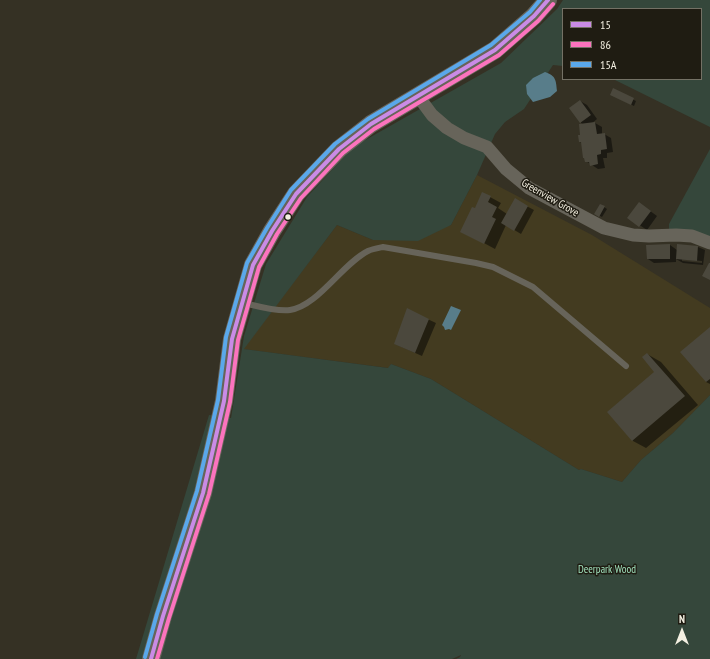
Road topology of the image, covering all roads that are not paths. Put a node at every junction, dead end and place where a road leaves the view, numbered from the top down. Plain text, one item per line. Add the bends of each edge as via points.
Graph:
1 (548, 0) edge
2 (418, 96) junction
3 (710, 243) edge
4 (242, 303) junction
5 (626, 366) dead end
6 (151, 659) edge

1 - 2 main road via 534,16 495,50
2 - 3 street, Greenview Grove via 432,115 447,128 487,147 506,169 529,188 604,228 633,235 692,236
2 - 4 main road via 371,124 339,149 296,194 253,265
4 - 5 lane via 288,310 300,308 368,251 383,247 476,262 533,286
4 - 6 main road via 232,339 224,401 203,493

